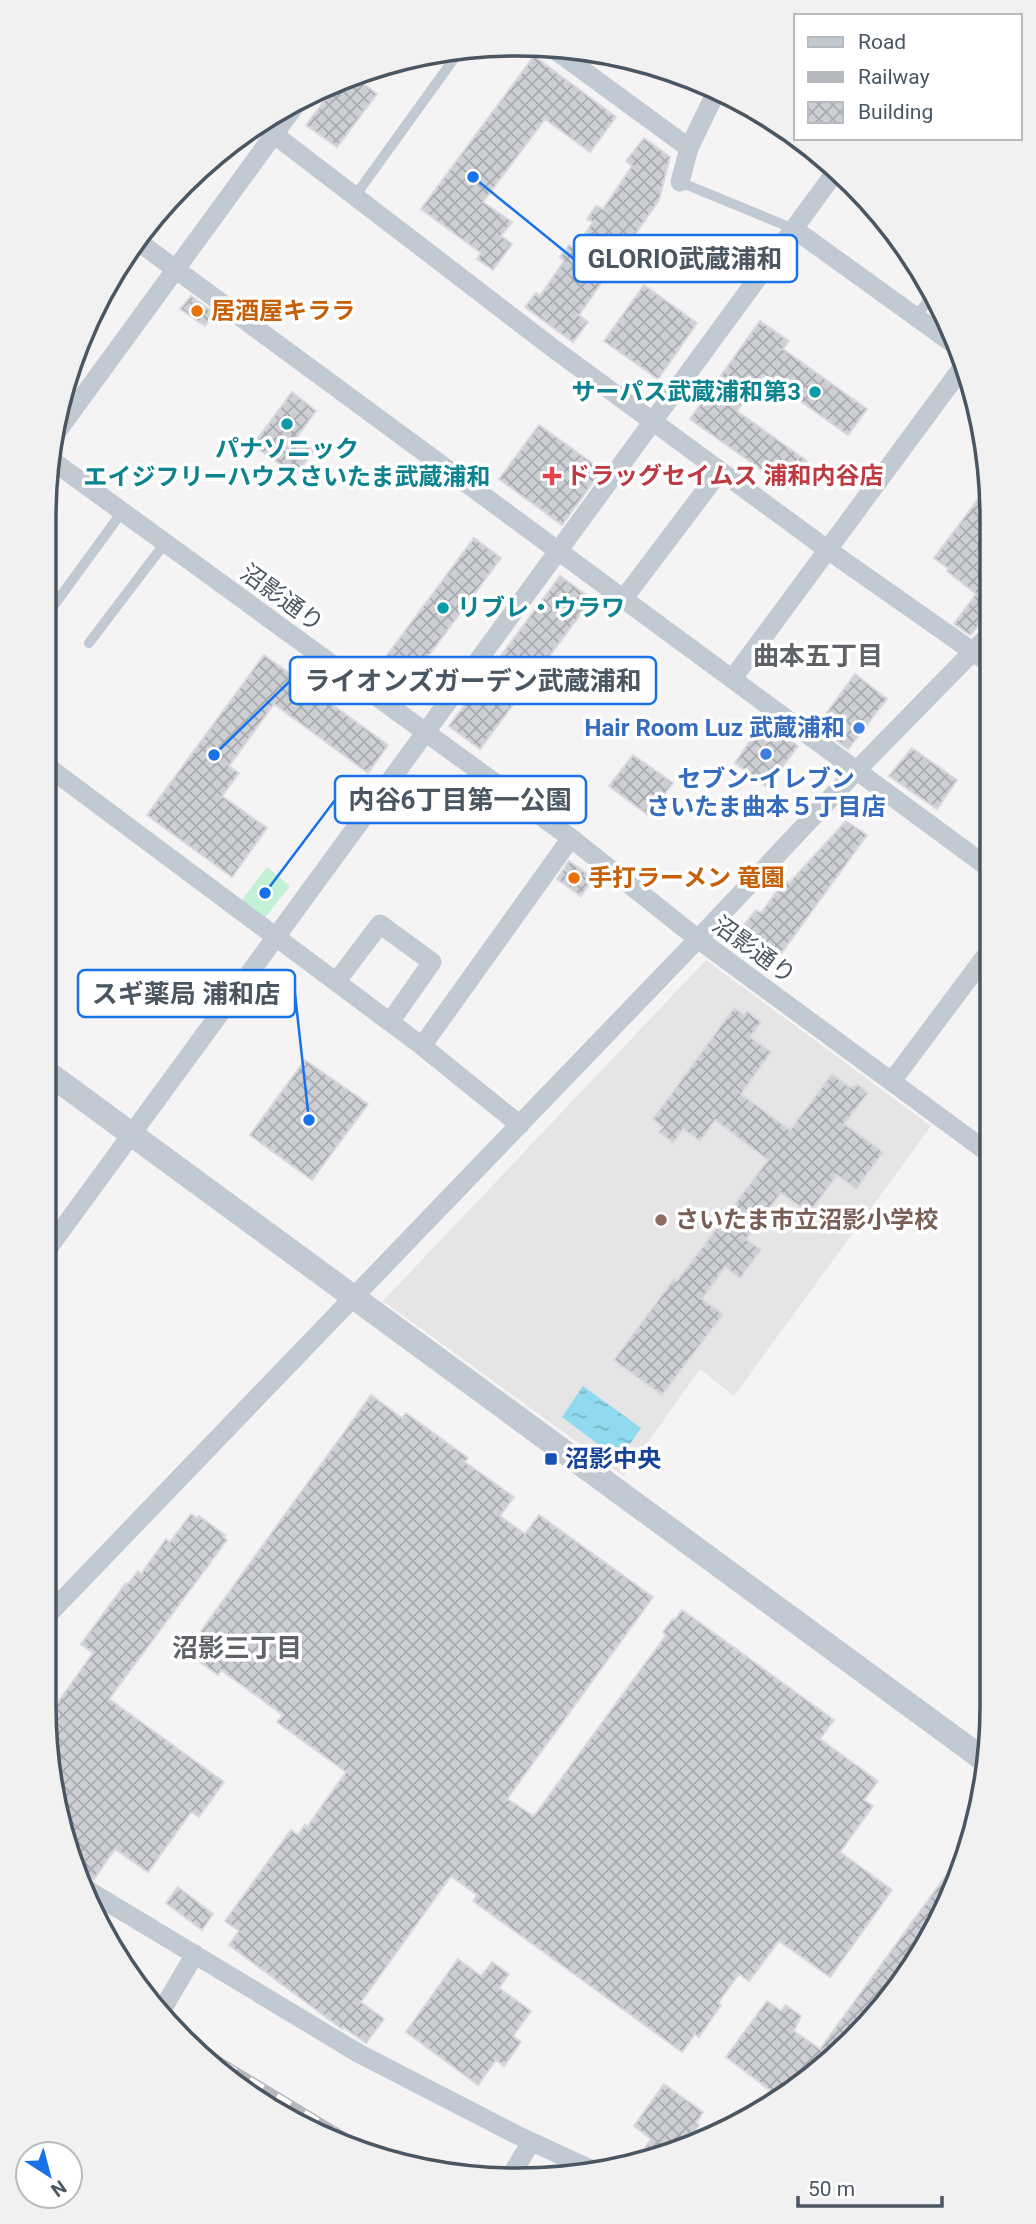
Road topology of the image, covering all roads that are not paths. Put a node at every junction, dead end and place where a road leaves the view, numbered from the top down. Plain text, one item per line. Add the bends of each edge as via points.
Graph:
1 (567, 59) edge
2 (452, 61) edge
3 (712, 99) edge
4 (287, 118) edge
5 (268, 130) edge
6 (275, 135) junction
7 (689, 148) junction
8 (831, 178) edge
9 (680, 182) joint
10 (355, 196) junction
11 (794, 229) junction
12 (144, 246) edge
13 (176, 270) junction
14 (926, 303) edge
15 (916, 317) junction
16 (943, 336) edge
17 (957, 375) edge
18 (67, 418) edge
19 (653, 422) junction
20 (59, 466) edge
21 (720, 471) junction
22 (122, 512) junction
23 (165, 543) junction
24 (828, 550) junction
25 (559, 551) junction
26 (624, 598) junction
27 (56, 603) edge
28 (89, 643) dead end
29 (980, 656) edge
30 (980, 658) edge
31 (733, 678) junction
32 (426, 732) junction
33 (856, 771) junction
34 (56, 776) edge
35 (571, 838) junction
36 (980, 861) edge
37 (276, 937) junction
38 (698, 939) junction
39 (980, 963) edge
40 (336, 982) junction
41 (390, 1022) junction
42 (422, 1046) junction
43 (56, 1079) edge
44 (892, 1082) junction
45 (520, 1125) junction
46 (131, 1135) junction
47 (980, 1147) edge
48 (56, 1238) edge
49 (354, 1298) junction
50 (56, 1607) edge
51 (977, 1752) edge
52 (97, 1896) edge
53 (195, 1954) junction
54 (165, 2004) edge
55 (531, 2142) junction
56 (579, 2164) edge
57 (516, 2168) edge

1 - 7 street
2 - 10 lane
3 - 7 street
4 - 6 street
5 - 6 street
6 - 10 street
6 - 13 street
7 - 9 street
8 - 11 street
9 - 11 lane
10 - 19 street
11 - 15 street
11 - 19 street
12 - 13 street
13 - 18 street
13 - 25 street
14 - 15 lane
15 - 16 street
17 - 24 street
19 - 21 street
19 - 25 street
20 - 22 street, 沼影通り
21 - 24 street
21 - 26 street
22 - 23 street, 沼影通り
22 - 27 lane
23 - 28 lane
23 - 32 street, 沼影通り
24 - 29 street
24 - 31 street
25 - 26 street
25 - 32 street
26 - 31 street
30 - 33 street
31 - 33 street
32 - 35 street, 沼影通り
32 - 37 street
33 - 36 street
33 - 38 street
34 - 37 street
35 - 38 street, 沼影通り
35 - 42 street
37 - 40 street
37 - 46 street
38 - 44 street, 沼影通り
38 - 45 street
39 - 44 street
40 - 41 street
40 - 41 street via 380,924 432,962
41 - 42 street
42 - 45 street
43 - 46 street
44 - 47 street, 沼影通り
45 - 49 street
46 - 48 street
46 - 49 street
49 - 50 street
49 - 51 street
52 - 53 street
53 - 54 street
53 - 55 street via 358,2053
55 - 56 street
55 - 57 street

